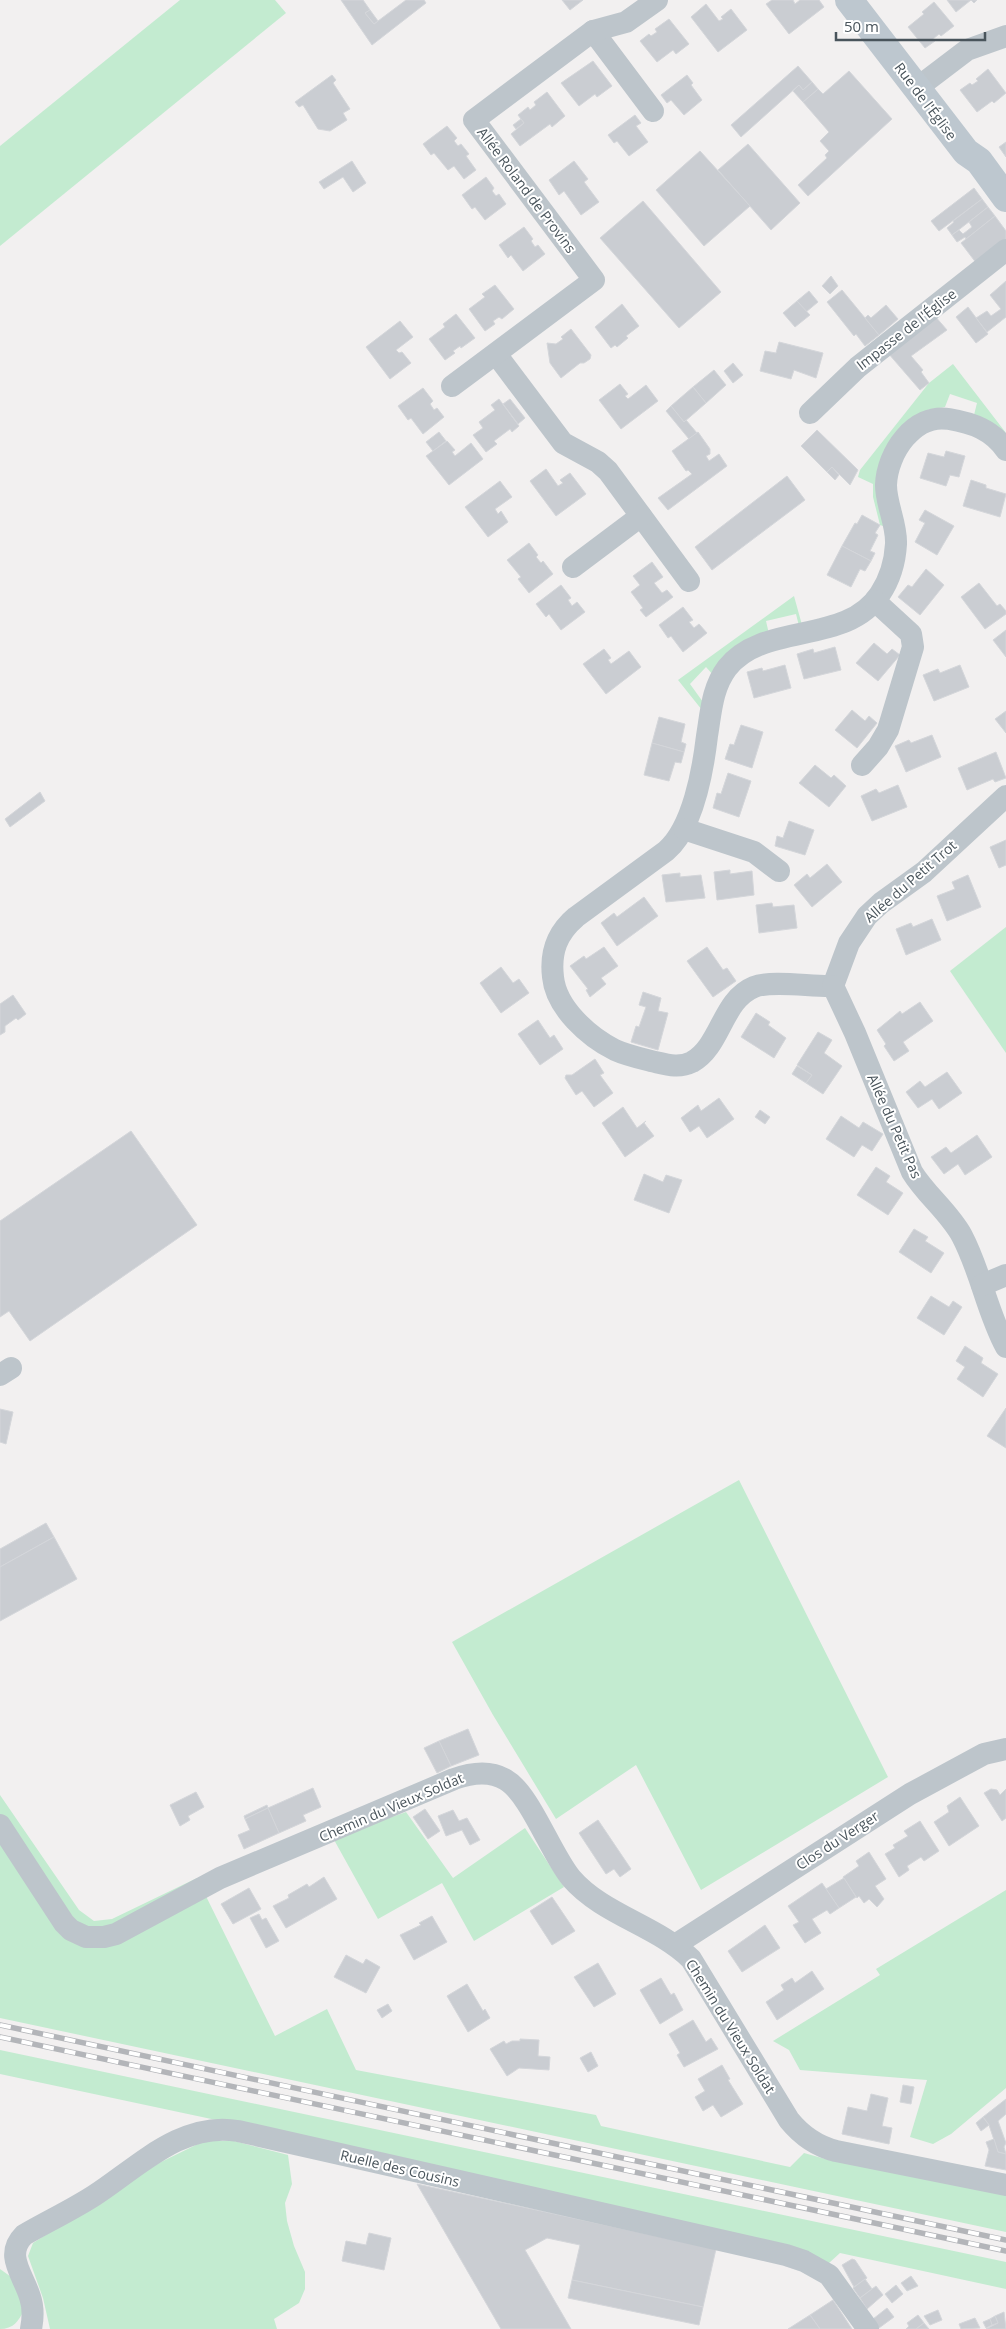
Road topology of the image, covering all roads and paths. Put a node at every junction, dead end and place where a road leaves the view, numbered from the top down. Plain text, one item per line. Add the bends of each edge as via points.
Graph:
1 (657, 0) edge
2 (849, 0) edge
3 (593, 31) junction
4 (1006, 36) edge
5 (917, 88) junction
6 (653, 111) dead end
7 (1006, 198) edge
8 (1006, 250) edge
9 (496, 354) junction
10 (452, 386) dead end
11 (810, 413) dead end
12 (1006, 450) edge
13 (641, 516) junction
14 (573, 567) dead end
15 (689, 581) dead end
16 (875, 601) junction
17 (862, 765) dead end
18 (1006, 796) edge
19 (684, 829) junction
20 (778, 871) dead end
21 (833, 986) junction
22 (1006, 1275) edge
23 (982, 1285) junction
24 (1006, 1348) edge
25 (1006, 1749) edge
26 (0, 1825) edge
27 (675, 1946) junction
28 (1006, 2185) edge
29 (8, 2243) edge
30 (32, 2329) edge
31 (868, 2329) edge

1 - 3 street, Allée Roland de Provins via 626,22
2 - 5 street, Rue de l'Église
3 - 6 street
3 - 9 street, Allée Roland de Provins via 474,120 594,280
4 - 5 street via 967,50
5 - 7 street, Rue de l'Église
8 - 11 street, Impasse de l'Église via 858,367
9 - 10 street, Allée Roland de Provins
9 - 13 street via 563,443 603,466
12 - 16 street via 987,430 950,419 928,420 908,434 892,459 887,476 895,552 888,579
13 - 14 street
13 - 15 street
16 - 17 street via 910,634 913,647 888,730
16 - 19 street via 848,620 749,650 728,668 712,700 702,767
18 - 21 street, Allée du Petit Trot via 924,872 863,920 849,943
19 - 20 street via 754,852
19 - 21 street via 666,851 576,917 559,936 554,952 554,982 560,1000 572,1016 617,1051 668,1065 683,1065 699,1057 733,1004 753,988 769,984
21 - 23 street, Allée du Petit Pas via 912,1172 956,1226
22 - 23 street
23 - 24 street, Allée du Petit Pas via 989,1312
25 - 27 street, Clos du Verger via 976,1758 898,1801
26 - 27 street, Chemin du Vieux Soldat via 64,1923 86,1937 104,1937 116,1934 244,1868 454,1779 470,1774 488,1774 505,1779 517,1789 578,1886
27 - 28 street, Chemin du Vieux Soldat via 694,1964 789,2120 809,2140 836,2151
29 - 30 street, Ruelle des Cousins via 14,2250 31,2299
29 - 31 street, Ruelle des Cousins via 78,2205 179,2140 201,2131 228,2129 786,2255 830,2275

